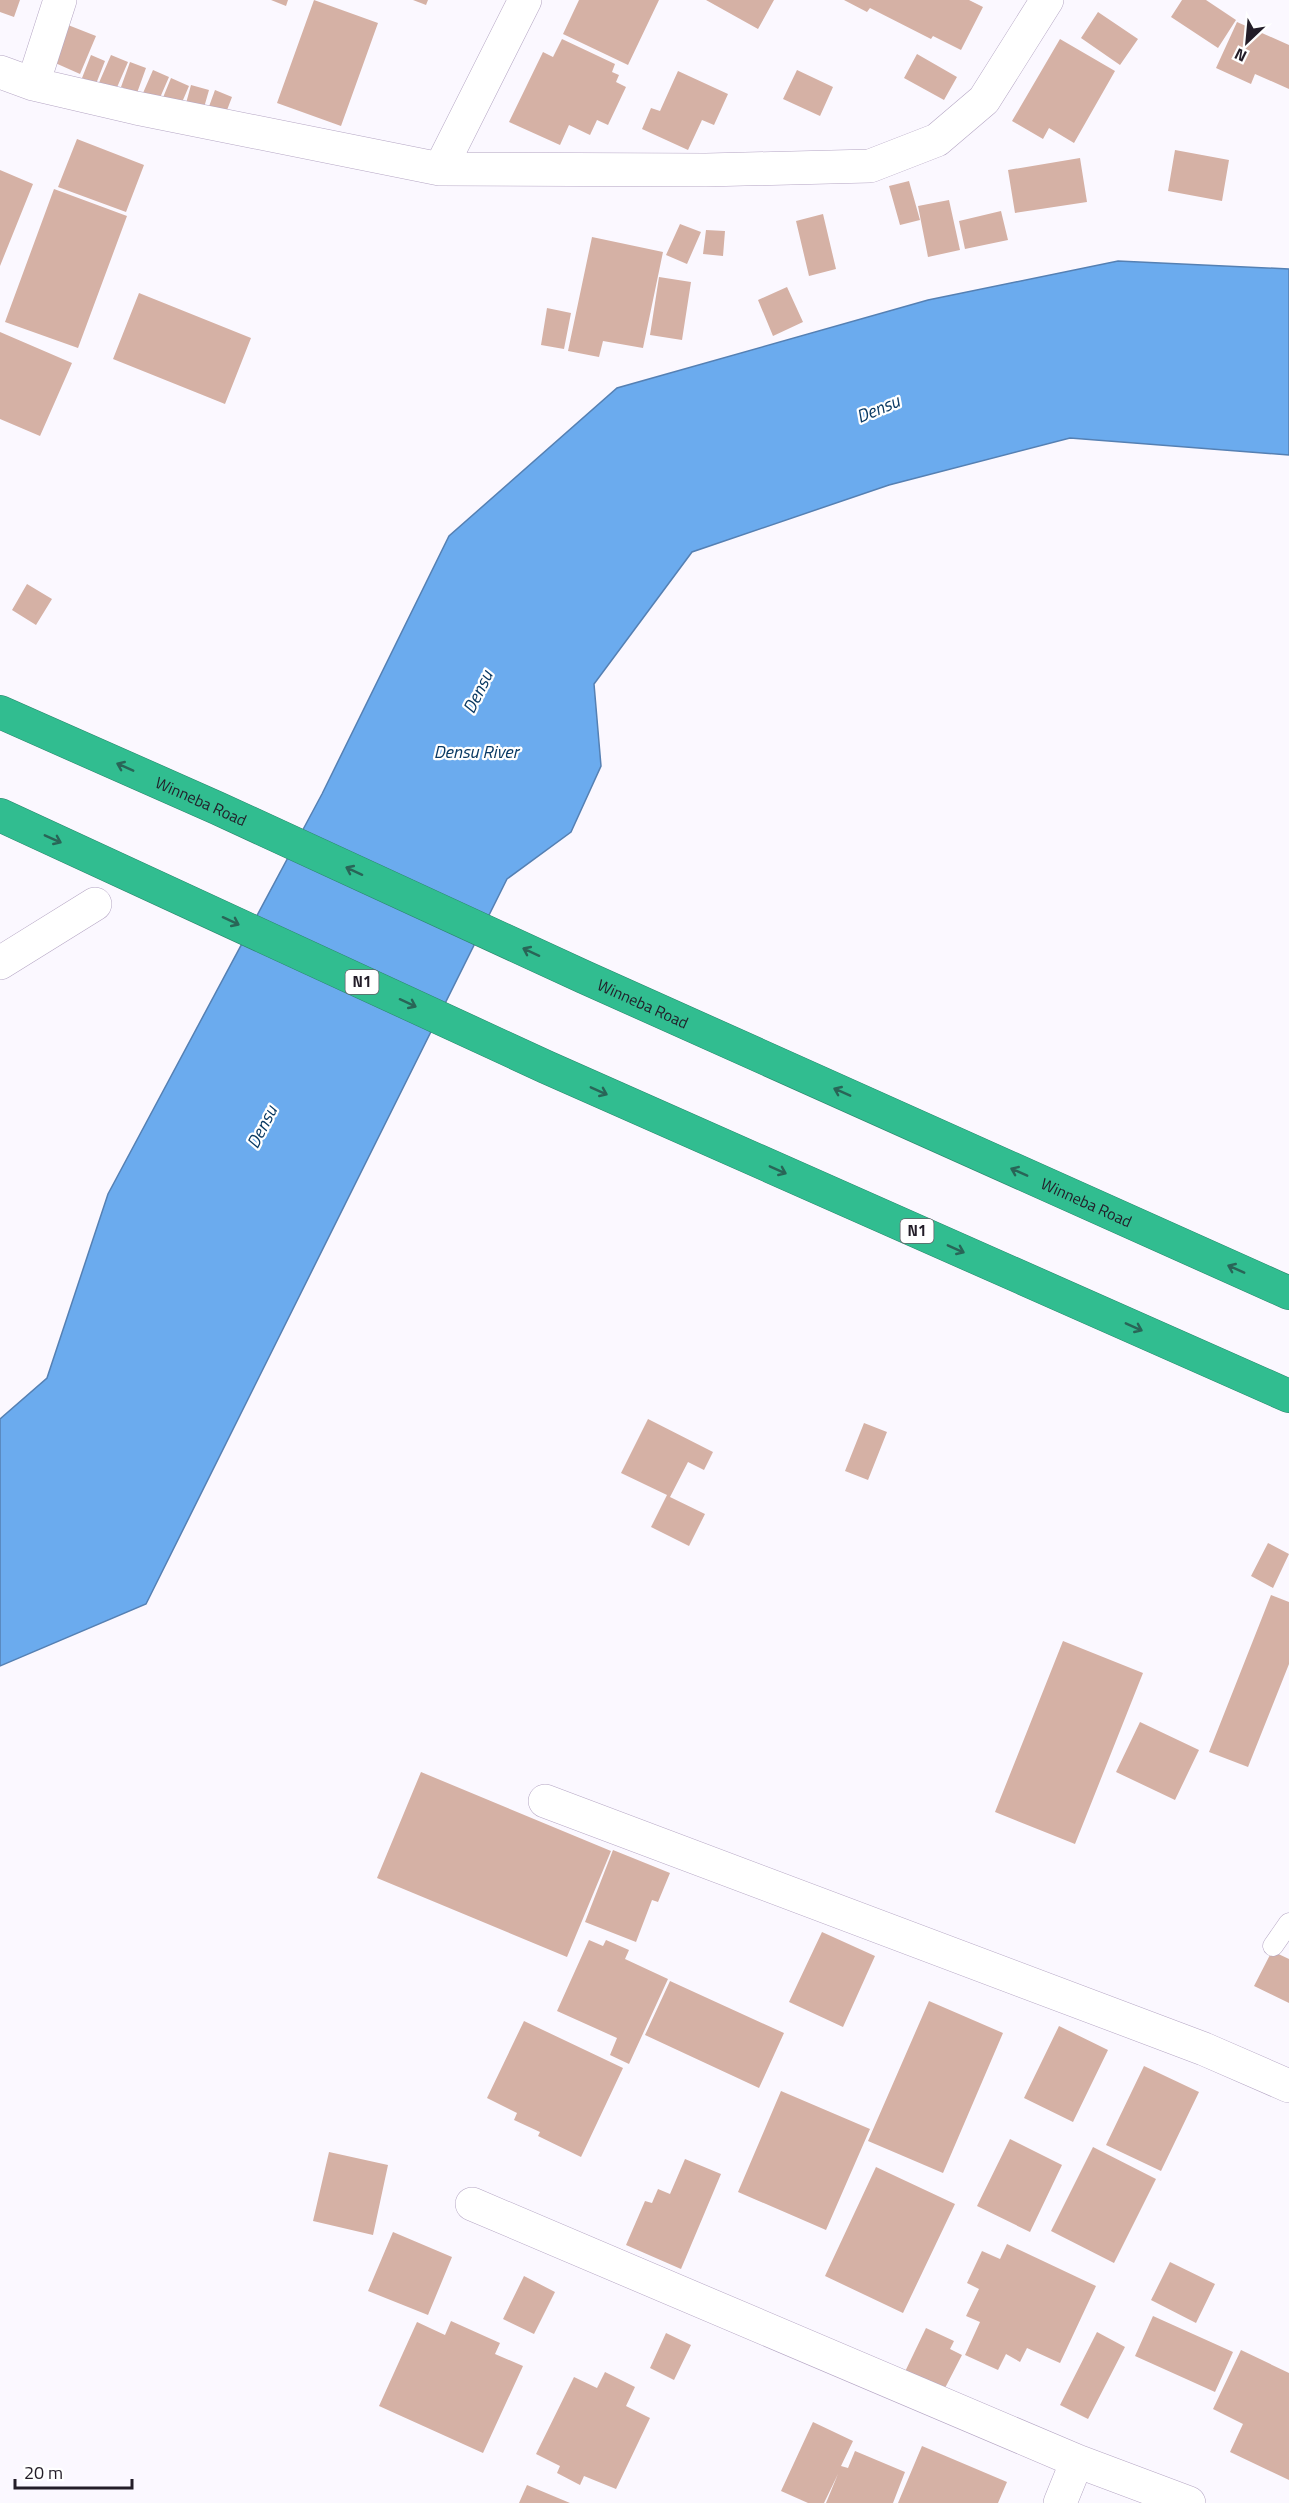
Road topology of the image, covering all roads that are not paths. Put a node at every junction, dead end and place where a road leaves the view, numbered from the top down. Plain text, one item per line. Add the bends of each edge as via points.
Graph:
1 (60, 0) edge
2 (525, 0) edge
3 (1047, 0) edge
4 (0, 72) edge
5 (33, 84) junction
6 (440, 169) junction
7 (0, 712) edge
8 (0, 815) edge
9 (95, 904) dead end
10 (0, 963) edge
11 (1289, 1293) edge
12 (1289, 1396) edge
13 (545, 1801) dead end
14 (1289, 1923) edge
15 (1274, 1946) dead end
16 (1289, 2085) edge
17 (472, 2204) dead end
18 (1077, 2462) junction
19 (1060, 2503) edge
20 (1189, 2503) edge

1 - 5 street
2 - 6 street
3 - 6 street via 984,100 937,140 870,166
4 - 5 street
5 - 6 street
11 -> 7 highway, Winneba Road
8 -> 12 highway, N1 via 546,1067
9 - 10 street
13 - 16 street via 1204,2049
14 - 15 lane
17 - 18 street
18 - 19 street
18 - 20 street

